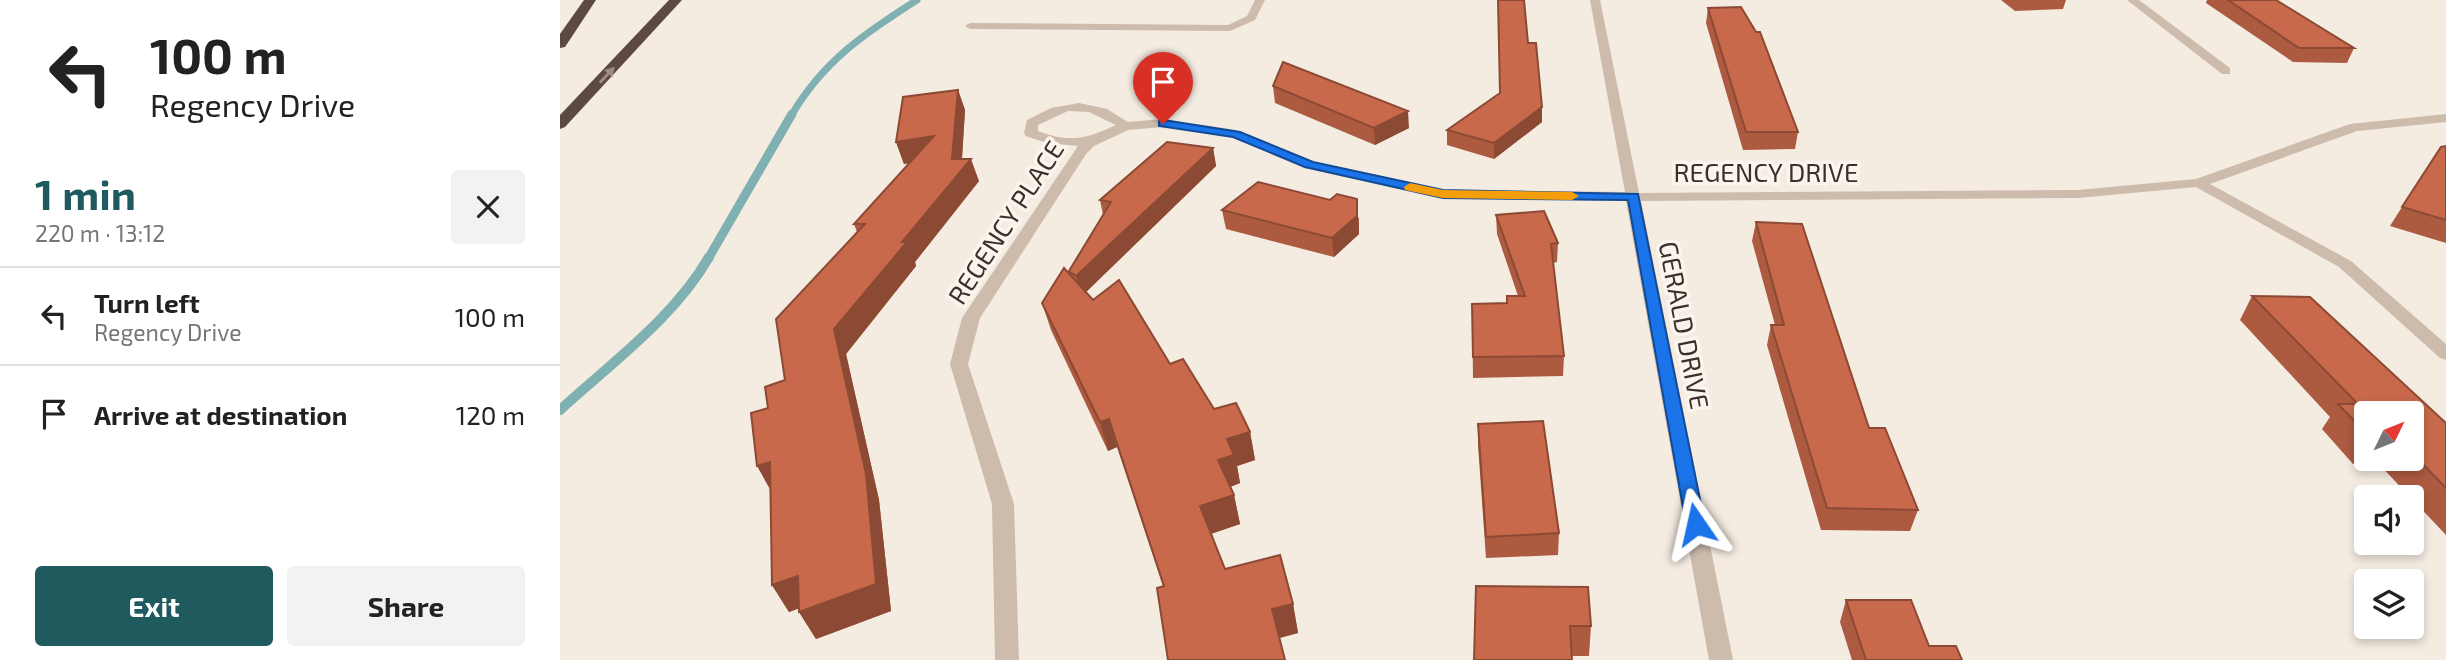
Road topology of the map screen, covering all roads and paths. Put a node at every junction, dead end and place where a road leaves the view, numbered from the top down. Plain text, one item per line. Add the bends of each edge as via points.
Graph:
1 (590, 0) edge
2 (676, 0) edge
3 (1260, 0) edge
4 (1595, 0) edge
5 (2132, 0) edge
6 (970, 26) dead end
7 (560, 44) edge
8 (2226, 71) dead end
9 (2446, 118) edge
10 (560, 124) edge
11 (1125, 126) junction
12 (1089, 143) junction
13 (2198, 183) junction
14 (1634, 197) junction
15 (2446, 354) edge
16 (1007, 660) edge
17 (1721, 660) edge

1 - 7 highway
10 -> 2 highway
3 - 6 street via 1251,18 1230,28
4 - 14 street, GERALD DRIVE
5 - 8 street
9 - 13 street, REGENCY DRIVE via 2356,127
11 - 12 street, REGENCY DRIVE
11 - 12 street via 1091,106 1066,107 1032,123 1031,133 1047,139
11 - 14 street, REGENCY DRIVE via 1163,124 1236,134 1309,164 1443,194
12 - 16 street, REGENCY PLACE via 971,318 959,364 1003,504
13 - 14 street, REGENCY DRIVE via 2078,194
13 - 15 street via 2344,264
14 - 17 street, GERALD DRIVE

